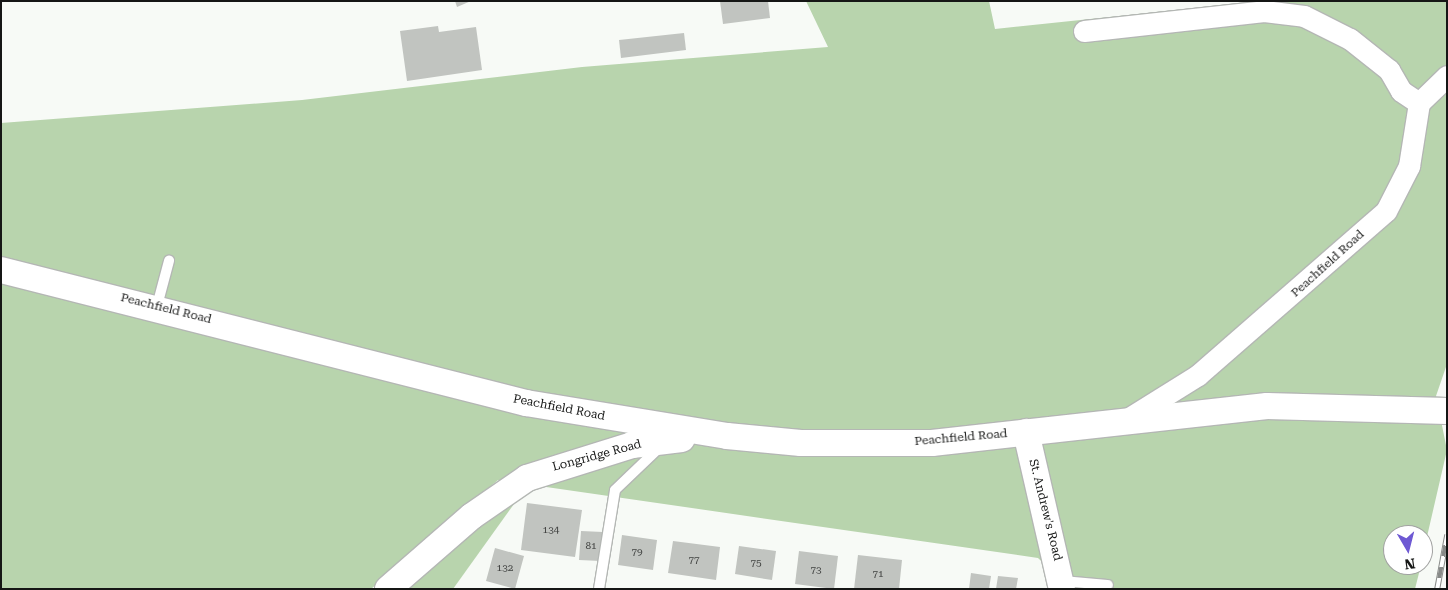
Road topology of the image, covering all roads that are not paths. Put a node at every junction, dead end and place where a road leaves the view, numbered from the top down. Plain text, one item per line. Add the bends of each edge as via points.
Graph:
1 (1084, 31) dead end
2 (1447, 76) edge
3 (1420, 103) junction
4 (169, 261) dead end
5 (1, 270) edge
6 (157, 306) junction
7 (1440, 410) edge
8 (1129, 418) junction
9 (1026, 432) junction
10 (726, 436) junction
11 (668, 440) junction
12 (1062, 585) edge
13 (1108, 585) dead end
14 (390, 588) edge
15 (600, 589) edge

1 - 3 street via 1264,11 1304,16 1350,39 1389,70 1401,91
2 - 3 street
3 - 8 street, Peachfield Road via 1409,166 1386,211 1198,375
4 - 6 lane
5 - 6 street, Peachfield Road
6 - 10 street, Peachfield Road via 526,403
7 - 8 street, Peachfield Road via 1267,406
8 - 9 street, Peachfield Road
9 - 10 street, Peachfield Road via 932,443 801,443
9 - 12 street, St. Andrew's Road
10 - 11 street, Longridge Road
11 - 14 street, Longridge Road via 566,463 527,478 472,516
11 - 15 lane via 615,490
12 - 13 lane

